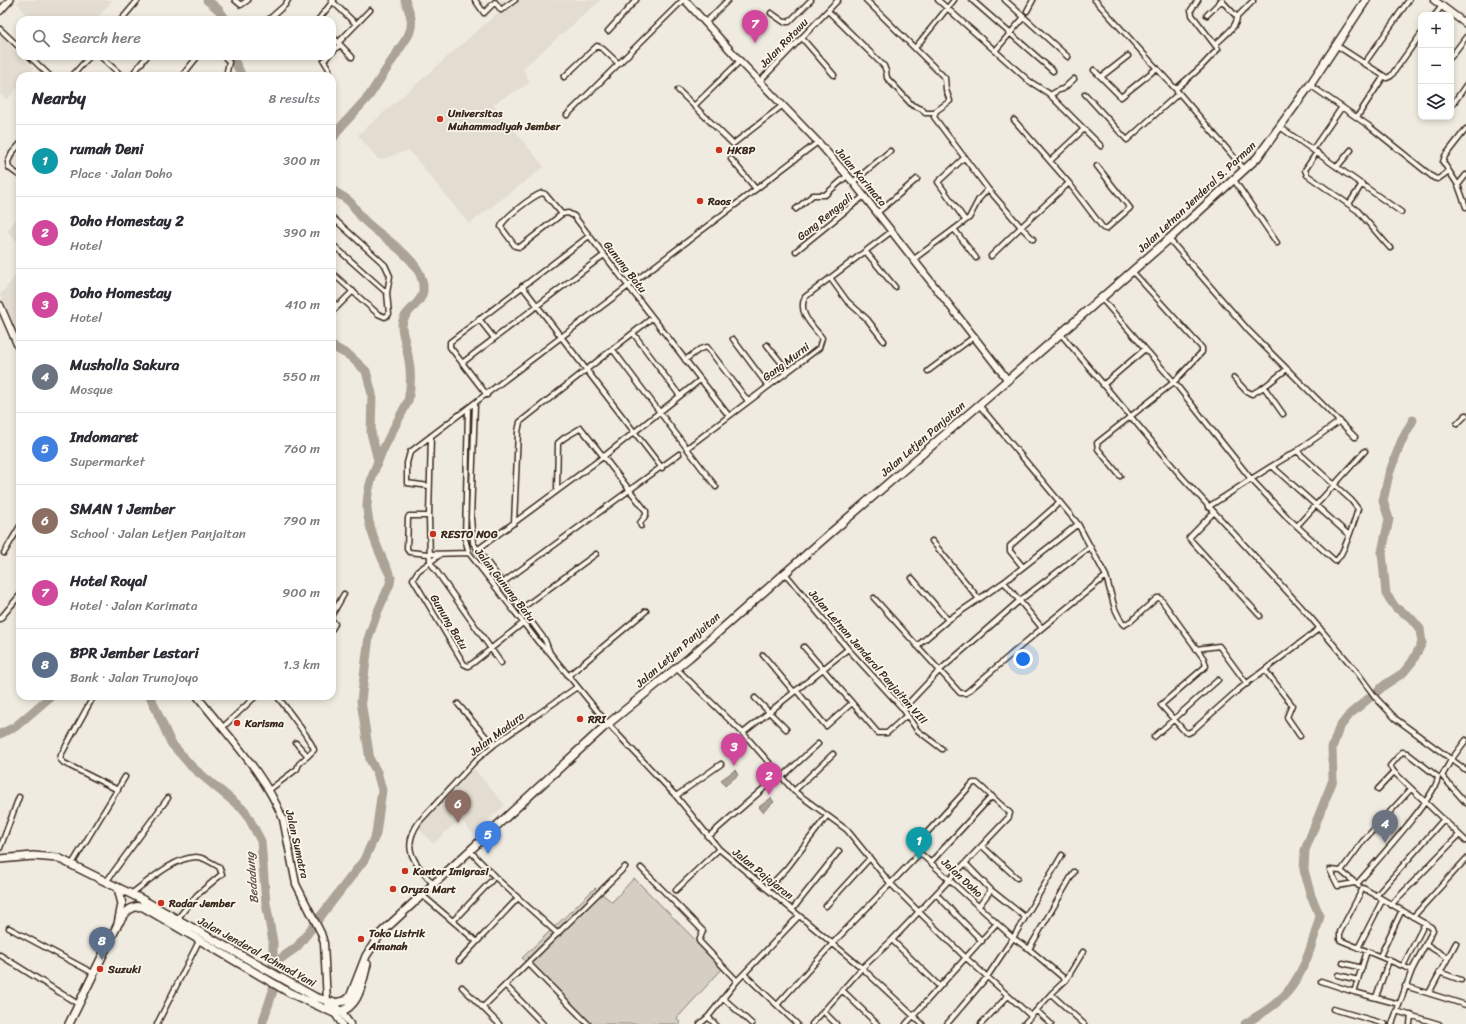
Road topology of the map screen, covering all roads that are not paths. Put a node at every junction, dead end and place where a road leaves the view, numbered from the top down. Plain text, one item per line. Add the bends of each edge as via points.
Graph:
1 (138, 0) edge
2 (235, 0) edge
3 (248, 0) edge
4 (288, 0) edge
5 (474, 0) edge
6 (515, 0) edge
7 (636, 0) edge
8 (684, 0) edge
9 (728, 0) edge
10 (811, 0) edge
11 (838, 0) edge
12 (866, 0) edge
13 (938, 0) edge
14 (954, 0) edge
15 (972, 0) edge
16 (1005, 0) edge
17 (1033, 0) edge
18 (1096, 0) edge
19 (1198, 0) edge
20 (1221, 0) edge
21 (1366, 0) edge
22 (1409, 0) edge
23 (1434, 0) edge
24 (8, 1) edge
25 (333, 1) edge
26 (1253, 1) dead end
27 (1442, 6) junction
28 (948, 8) junction
29 (370, 10) dead end
30 (0, 11) edge
31 (828, 11) junction
32 (1027, 11) dead end
33 (1437, 12) edge
34 (771, 13) dead end
35 (1207, 15) dead end
36 (124, 16) edge
37 (272, 16) edge
38 (321, 16) edge
39 (1024, 17) junction
40 (1237, 17) junction
41 (705, 23) junction
42 (356, 24) junction
43 (1466, 24) edge
44 (0, 29) edge
45 (608, 31) dead end
46 (1010, 33) junction
47 (1466, 37) edge
48 (802, 38) junction
49 (1418, 38) edge
50 (336, 41) edge
51 (16, 44) edge
52 (339, 44) junction
53 (1215, 45) junction
54 (1336, 45) junction
55 (336, 47) edge
56 (915, 48) junction
57 (995, 50) junction
58 (1454, 54) edge
59 (1128, 56) dead end
60 (352, 57) dead end
61 (1068, 57) dead end
62 (33, 60) edge
63 (86, 60) edge
64 (104, 60) edge
65 (145, 60) edge
66 (195, 60) edge
67 (228, 60) edge
68 (325, 60) edge
69 (740, 62) junction
70 (618, 63) junction
71 (1364, 64) junction
72 (1157, 68) junction
73 (1094, 70) dead end
74 (1053, 71) dead end
75 (46, 72) edge
76 (76, 72) edge
77 (118, 72) edge
78 (134, 72) edge
79 (185, 72) edge
80 (227, 72) edge
81 (329, 72) edge
82 (834, 75) dead end
83 (1384, 76) junction
84 (564, 77) dead end
85 (1101, 77) junction
86 (1074, 79) dead end
87 (759, 82) junction
88 (1310, 85) junction
89 (1466, 85) edge
90 (678, 90) dead end
91 (1177, 91) junction
92 (1050, 94) junction
93 (1085, 94) dead end
94 (1454, 103) edge
95 (783, 105) junction
96 (694, 106) junction
97 (1342, 107) junction
98 (934, 113) junction
99 (567, 114) dead end
100 (1357, 117) junction
101 (1014, 120) dead end
102 (1280, 127) junction
103 (1084, 129) junction
104 (1466, 129) edge
105 (818, 142) junction
106 (1101, 146) dead end
107 (16, 149) edge
108 (1315, 150) junction
109 (1351, 150) dead end
110 (890, 151) dead end
111 (965, 157) junction
112 (731, 159) dead end
113 (1050, 161) junction
114 (1097, 166) dead end
115 (1337, 167) junction
116 (1245, 170) junction
117 (1449, 171) junction
118 (16, 173) edge
119 (1466, 175) edge
120 (847, 176) junction
121 (917, 179) dead end
122 (1234, 180) junction
123 (853, 182) junction
124 (1069, 183) junction
125 (1362, 184) junction
126 (1458, 185) junction
127 (988, 189) junction
128 (756, 190) junction
129 (864, 196) junction
130 (1349, 204) junction
131 (1466, 207) edge
132 (796, 209) dead end
133 (1402, 212) dead end
134 (877, 213) junction
135 (562, 214) junction
136 (965, 220) junction
137 (336, 221) edge
138 (1021, 227) junction
139 (954, 229) junction
140 (892, 231) junction
141 (589, 236) junction
142 (1033, 239) dead end
143 (1169, 239) junction
144 (1277, 243) dead end
145 (336, 247) edge
146 (1390, 248) dead end
147 (796, 251) dead end
148 (866, 252) junction
149 (604, 255) junction
150 (991, 256) dead end
151 (976, 258) dead end
152 (914, 259) junction
153 (1132, 271) junction
154 (336, 276) edge
155 (831, 278) junction
156 (522, 286) junction
157 (628, 286) junction
158 (895, 287) dead end
159 (353, 291) junction
160 (387, 292) junction
161 (1101, 298) junction
162 (0, 305) edge
163 (338, 306) edge
164 (538, 306) junction
165 (652, 318) junction
166 (479, 320) junction
167 (633, 333) junction
168 (1060, 333) junction
169 (975, 336) junction
170 (494, 338) junction
171 (562, 338) junction
172 (15, 339) edge
173 (733, 339) dead end
174 (884, 341) dead end
175 (768, 345) dead end
176 (1145, 348) junction
177 (613, 350) junction
178 (685, 360) junction
179 (462, 363) junction
180 (1287, 369) junction
181 (586, 370) junction
182 (788, 371) junction
183 (928, 371) dead end
184 (1234, 378) dead end
185 (1008, 379) junction
186 (700, 380) junction
187 (1174, 382) junction
188 (1103, 385) junction
189 (768, 386) junction
190 (1264, 388) junction
191 (487, 395) junction
192 (680, 396) junction
193 (748, 401) junction
194 (474, 404) junction
195 (979, 405) junction
196 (468, 409) junction
197 (659, 413) junction
198 (1283, 414) dead end
199 (1466, 414) edge
200 (729, 416) junction
201 (1130, 417) junction
202 (1340, 421) junction
203 (1457, 424) dead end
204 (634, 432) junction
205 (431, 436) junction
206 (1355, 437) dead end
207 (687, 448) junction
208 (1297, 451) junction
209 (1365, 451) dead end
210 (680, 454) dead end
211 (603, 457) junction
212 (1273, 467) junction
213 (662, 468) junction
214 (1120, 476) dead end
215 (1251, 479) junction
216 (1335, 485) junction
217 (430, 486) junction
218 (716, 487) dead end
219 (557, 490) junction
220 (630, 490) junction
221 (1060, 502) junction
222 (1316, 505) junction
223 (1208, 507) junction
224 (1214, 512) junction
225 (428, 516) junction
226 (465, 518) junction
227 (471, 518) junction
228 (514, 523) junction
229 (1078, 524) junction
230 (641, 526) dead end
231 (1297, 526) junction
232 (16, 533) edge
233 (1349, 535) junction
234 (932, 541) dead end
235 (1090, 547) junction
236 (477, 550) junction
237 (4, 553) dead end
238 (428, 554) junction
239 (441, 554) junction
240 (468, 554) junction
241 (596, 554) dead end
242 (430, 562) junction
243 (1022, 567) junction
244 (784, 572) junction
245 (495, 574) junction
246 (1106, 576) junction
247 (912, 578) dead end
248 (489, 580) junction
249 (1004, 582) junction
250 (501, 584) junction
251 (344, 594) dead end
252 (874, 598) dead end
253 (979, 599) junction
254 (16, 600) edge
255 (1019, 601) junction
256 (336, 608) edge
257 (521, 609) junction
258 (646, 611) dead end
259 (1260, 616) dead end
260 (0, 619) edge
261 (948, 620) junction
262 (523, 623) junction
263 (1042, 628) junction
264 (1320, 628) junction
265 (917, 646) junction
266 (804, 647) dead end
267 (491, 648) junction
268 (848, 649) junction
269 (1196, 649) junction
270 (550, 653) junction
271 (763, 655) dead end
272 (501, 662) dead end
273 (676, 668) junction
274 (822, 670) junction
275 (1265, 670) junction
276 (939, 671) junction
277 (568, 676) junction
278 (1218, 680) dead end
279 (1247, 684) junction
280 (577, 687) junction
281 (795, 691) junction
282 (755, 698) dead end
283 (91, 700) edge
284 (202, 700) edge
285 (252, 700) edge
286 (280, 700) edge
287 (852, 703) junction
288 (458, 704) dead end
289 (903, 709) junction
290 (769, 712) junction
291 (907, 715) junction
292 (1173, 719) junction
293 (608, 724) junction
294 (222, 728) junction
295 (786, 729) dead end
296 (743, 733) junction
297 (1300, 736) dead end
298 (1154, 737) dead end
299 (1466, 740) edge
300 (296, 743) dead end
301 (818, 744) dead end
302 (493, 746) junction
303 (942, 749) dead end
304 (833, 754) dead end
305 (308, 756) junction
306 (1451, 760) junction
307 (721, 764) dead end
308 (1466, 770) edge
309 (1394, 772) junction
310 (780, 776) junction
311 (125, 777) dead end
312 (1411, 789) junction
313 (118, 790) junction
314 (269, 790) junction
315 (794, 790) junction
316 (1378, 790) dead end
317 (676, 796) junction
318 (992, 796) junction
319 (19, 797) dead end
320 (168, 798) dead end
321 (1426, 803) junction
322 (1466, 803) edge
323 (827, 816) junction
324 (1443, 820) junction
325 (1459, 834) junction
326 (708, 837) junction
327 (1466, 841) edge
328 (982, 846) junction
329 (0, 848) edge
330 (719, 849) junction
331 (470, 851) junction
332 (839, 851) dead end
333 (920, 853) junction
334 (1062, 855) dead end
335 (870, 858) junction
336 (0, 859) edge
337 (1466, 859) edge
338 (931, 862) junction
339 (72, 864) junction
340 (965, 864) junction
341 (625, 867) dead end
342 (641, 868) dead end
343 (1341, 871) junction
344 (1074, 872) dead end
345 (1017, 878) dead end
346 (949, 879) junction
347 (492, 880) dead end
348 (106, 882) junction
349 (890, 882) junction
350 (433, 884) junction
351 (1355, 884) junction
352 (118, 888) junction
353 (1362, 888) junction
354 (767, 889) junction
355 (676, 890) dead end
356 (992, 890) junction
357 (131, 894) junction
358 (422, 894) junction
359 (936, 894) junction
360 (1376, 896) junction
361 (518, 898) junction
362 (1382, 901) junction
363 (1391, 905) junction
364 (826, 906) dead end
365 (979, 906) junction
366 (792, 910) junction
367 (1402, 910) junction
368 (919, 912) junction
369 (799, 916) junction
370 (1026, 917) junction
371 (1413, 917) junction
372 (177, 919) junction
373 (453, 921) junction
374 (1425, 923) junction
375 (118, 924) junction
376 (996, 924) junction
377 (9, 928) dead end
378 (558, 934) junction
379 (1013, 938) junction
380 (200, 939) junction
381 (892, 940) junction
382 (476, 941) junction
383 (982, 941) junction
384 (833, 943) junction
385 (1456, 943) dead end
386 (1427, 945) junction
387 (371, 946) junction
388 (1358, 948) junction
389 (1029, 949) junction
390 (1367, 951) junction
391 (1083, 952) dead end
392 (0, 955) edge
393 (1380, 956) junction
394 (965, 957) junction
395 (1448, 958) junction
396 (1389, 960) junction
397 (459, 961) dead end
398 (244, 962) junction
399 (1343, 962) dead end
400 (528, 963) junction
401 (1403, 966) junction
402 (862, 968) junction
403 (1362, 968) junction
404 (1412, 970) junction
405 (1439, 972) junction
406 (93, 973) junction
407 (744, 974) junction
408 (1338, 975) dead end
409 (986, 977) junction
410 (1066, 980) junction
411 (1358, 980) junction
412 (1461, 980) dead end
413 (737, 981) junction
414 (1321, 981) dead end
415 (505, 985) junction
416 (939, 986) junction
417 (1405, 986) junction
418 (462, 987) dead end
419 (292, 990) junction
420 (842, 990) junction
421 (1354, 992) junction
422 (1428, 993) junction
423 (1051, 994) junction
424 (1008, 996) junction
425 (1376, 997) junction
426 (724, 998) junction
427 (331, 1002) junction
428 (78, 1004) junction
429 (1399, 1004) junction
430 (777, 1005) junction
431 (1466, 1005) edge
432 (483, 1007) junction
433 (1333, 1009) dead end
434 (1037, 1010) junction
435 (823, 1011) junction
436 (1396, 1011) junction
437 (338, 1012) junction
438 (1411, 1015) junction
439 (913, 1016) junction
440 (1031, 1016) junction
441 (708, 1017) junction
442 (585, 1023) edge
443 (69, 1024) edge
444 (157, 1024) edge
445 (342, 1024) edge
446 (350, 1024) edge
447 (500, 1024) edge
448 (544, 1024) edge
449 (700, 1024) edge
450 (715, 1024) edge
451 (752, 1024) edge
452 (796, 1024) edge
453 (812, 1024) edge
454 (836, 1024) edge
455 (877, 1024) edge
456 (906, 1024) edge
457 (922, 1024) edge
458 (947, 1024) edge
459 (981, 1024) edge
460 (1024, 1024) edge
461 (1052, 1024) edge
462 (1084, 1024) edge
463 (1385, 1024) edge
464 (1392, 1024) edge
465 (1410, 1024) edge
466 (1440, 1024) edge

1 - 36 street
2 - 3 street via 242,5
4 - 37 street
5 - 6 street via 484,12 495,2 501,10
7 - 45 street
8 - 41 main road, Jalan Karimata
8 - 70 street
9 - 41 street
10 - 34 street via 789,22 784,22
11 - 31 street, Jalan Rotawu
12 - 56 street
13 - 28 street
14 - 28 street
15 - 46 street
16 - 39 street
17 - 32 street
18 - 72 street
19 - 53 street via 1191,10 1192,15
20 - 35 street
20 - 40 street
21 - 54 highway, Jalan Letnan Jenderal S. Parman
22 - 71 street
23 - 27 main road
24 - 30 main road
25 - 38 street
25 - 42 street
26 - 40 street
27 - 33 street
27 - 43 main road
28 - 56 street
28 - 57 street
29 - 42 street
31 - 48 street, Jalan Rotawu
31 - 98 street via 884,66 887,78 912,106 922,109 925,113
39 - 46 street
39 - 61 street
40 - 53 street via 1233,27
41 - 69 main road, Jalan Karimata
42 - 52 street
44 - 51 street
46 - 57 street
46 - 74 street
47 - 58 street
48 - 82 street
48 - 87 street, Jalan Rotawu
49 - 83 street via 1389,77
50 - 52 street
52 - 55 street
52 - 60 street
53 - 91 street via 1218,49 1216,52
54 - 71 street
54 - 88 highway, Jalan Letnan Jenderal S. Parman
56 - 98 street via 946,80 950,101
57 - 92 street via 1033,84
59 - 85 street
62 - 75 street
63 - 76 street
64 - 77 street
65 - 78 street
66 - 79 street
67 - 80 street
68 - 81 street
69 - 87 main road, Jalan Karimata
69 - 96 street
70 - 84 street via 597,46
70 - 99 street
71 - 83 street
72 - 85 street via 1123,97
72 - 91 street
73 - 85 street
83 - 100 street
86 - 92 street via 1063,89
87 - 95 main road, Jalan Karimata
88 - 97 street
88 - 102 highway, Jalan Letnan Jenderal S. Parman
89 - 94 street
90 - 96 street
91 - 93 street via 1128,140
91 - 116 street
92 - 103 street
95 - 96 street via 733,144
95 - 105 main road, Jalan Karimata
97 - 100 street
97 - 108 street
98 - 111 street via 936,120
100 - 117 street via 1434,178 1438,179
101 - 113 street
102 - 108 street
102 - 116 highway, Jalan Letnan Jenderal S. Parman via 1261,154
103 - 106 street
103 - 113 street
104 - 117 street via 1444,159
105 - 120 main road, Jalan Karimata
105 - 128 street
107 - 118 street via 8,162 9,168
108 - 115 street
108 - 130 street via 1305,170 1307,175
109 - 115 street
110 - 123 street
111 - 127 street
111 - 136 street via 938,182
112 - 128 street
113 - 124 street
114 - 124 street via 1130,208 1106,229
115 - 125 street
116 - 122 highway, Jalan Letnan Jenderal S. Parman
117 - 126 street
119 - 126 street
120 - 123 main road, Jalan Karimata
120 - 132 street via 825,195 813,195
121 - 134 street
122 - 143 highway, Jalan Letnan Jenderal S. Parman
122 - 144 street
123 - 129 main road, Jalan Karimata
124 - 138 street
125 - 130 street
125 - 133 street
126 - 131 street
127 - 136 street via 979,199 973,214
127 - 138 street
128 - 157 street
129 - 134 main road, Jalan Karimata
129 - 147 street, Gang Renggali
130 - 146 street via 1366,218
134 - 140 main road, Jalan Karimata
135 - 135 street via 520,247 515,246 501,227 503,222 523,205 542,193
135 - 141 street via 574,216
136 - 139 street
137 - 160 street via 385,265 390,276
138 - 142 street
138 - 150 street
139 - 151 street
139 - 152 street
140 - 148 street, Gang Murni
140 - 152 main road, Jalan Karimata
141 - 149 street, Gunung Batu
141 - 156 street, Gunung Batu
143 - 153 highway, Jalan Letnan Jenderal S. Parman
143 - 180 street via 1218,297
145 - 160 street
148 - 155 street, Gang Murni
148 - 158 street
149 - 157 street, Gunung Batu
149 - 164 street
152 - 169 main road, Jalan Karimata
153 - 161 highway, Jalan Letnan Jenderal S. Parman
153 - 187 street via 1202,348 1200,354
154 - 159 street
155 - 174 street via 847,301 867,319
155 - 182 street, Gang Murni via 805,297 803,302 803,312 822,338 821,346
156 - 164 street
156 - 166 street, Gunung Batu
157 - 165 street, Gunung Batu
157 - 171 street
159 - 160 street via 384,318 390,312
159 - 163 street
161 - 168 highway, Jalan Letnan Jenderal S. Parman
161 - 176 street
162 - 172 main road
164 - 170 street
164 - 171 street
165 - 167 street
165 - 178 street, Gunung Batu
166 - 170 street
166 - 179 street, Gunung Batu via 448,345
167 - 177 street
167 - 192 street
168 - 185 highway, Jalan Letnan Jenderal S. Parman
168 - 188 street
169 - 183 street
169 - 185 main road, Jalan Karimata
170 - 179 street
171 - 181 street
171 - 191 street
173 - 189 street
175 - 182 street
176 - 187 street
176 - 188 street
177 - 181 street
177 - 197 street
178 - 186 street, Gunung Batu
178 - 193 street via 707,347
179 - 191 street, Gunung Batu
180 - 190 street
180 - 202 street
181 - 204 street
181 - 228 street via 518,425
182 - 189 street, Gang Murni
184 - 190 street via 1251,394
185 - 195 highway, Jalan Letjen Panjaitan
186 - 192 street
186 - 200 street, Gunung Batu
187 - 201 street
187 - 215 street
188 - 201 street
189 - 193 street, Gang Murni
190 - 198 street
191 - 194 street
192 - 197 street
193 - 200 street, Gang Murni
194 - 196 street
194 - 227 street, Jalan Gunung Batu
195 - 221 street
195 - 244 highway, Jalan Letjen Panjaitan
196 - 205 street
196 - 226 street, Jalan Gunung Batu
197 - 204 street
197 - 207 street
199 - 203 street
200 - 207 street, Gang Murni
201 - 214 street via 1097,445
201 - 223 street
202 - 206 street
202 - 208 street
204 - 211 street
204 - 213 street
205 - 217 street
205 - 217 street via 410,452 407,463 407,483
207 - 218 street
208 - 212 street
208 - 216 street
209 - 216 street
210 - 213 street
211 - 219 street
211 - 219 street via 581,428 564,438 557,445
211 - 220 street
212 - 215 street
212 - 222 street
213 - 220 street
215 - 223 street
215 - 231 street
216 - 222 street
216 - 233 street via 1358,507
217 - 225 street
219 - 228 street
220 - 230 street via 646,511
220 - 250 street
221 - 229 street
221 - 243 street via 1010,546 1010,551
222 - 231 street
222 - 233 street
223 - 224 street
224 - 259 street via 1189,538
224 - 264 street
225 - 238 street
225 - 238 street via 409,517 407,541 409,552
226 - 227 street
226 - 240 street, Jalan Gunung Batu via 464,539
227 - 236 street, Jalan Gunung Batu via 471,536
228 - 236 street
229 - 235 street
229 - 243 street
231 - 233 street via 1335,561
232 - 237 street
234 - 253 street
235 - 246 street
235 - 255 street
236 - 245 street, Jalan Gunung Batu
238 - 239 street
238 - 242 street
239 - 240 street
239 - 242 street, Gunung Batu
240 - 248 street, Jalan Gunung Batu
241 - 257 street
242 - 267 street
242 - 267 street, Gunung Batu via 415,574 414,581 464,664 470,665
243 - 249 street
244 - 268 street, Jalan Letnan Jenderal Panjaitan VIII
244 - 273 highway, Jalan Letjen Panjaitan
245 - 248 street
245 - 250 street, Jalan Gunung Batu
246 - 263 street
246 - 269 street via 1122,624 1131,621 1159,597
247 - 261 street
248 - 262 street, Jalan Gunung Batu
249 - 253 street
249 - 255 street
250 - 257 street, Jalan Gunung Batu
251 - 256 street
252 - 265 street
253 - 261 street
254 - 260 street
255 - 263 street
255 - 276 street
257 - 270 street, Jalan Gunung Batu via 545,640
258 - 277 street
261 - 265 street
262 - 267 street, Gunung Batu
262 - 270 street, Jalan Gunung Batu
263 - 276 street via 966,693 960,693
264 - 275 street
264 - 306 street via 1396,719
265 - 276 street
266 - 274 street
267 - 272 street
268 - 274 street
268 - 289 street, Jalan Letnan Jenderal Panjaitan VIII
269 - 279 street via 1219,646
269 - 292 street via 1206,666 1161,705
270 - 277 street, Jalan Gunung Batu
271 - 281 street
273 - 293 highway, Jalan Letjen Panjaitan
273 - 296 street
274 - 281 street
274 - 287 street
275 - 279 street
275 - 297 street via 1292,705 1287,717
276 - 289 street
277 - 280 street, Jalan Gunung Batu
278 - 292 street
279 - 292 street via 1188,733
280 - 293 street, Jalan Gunung Batu
280 - 302 street, Jalan Madura
281 - 287 street via 826,726
281 - 290 street
282 - 290 street
283 - 313 street via 60,759
284 - 294 main road, Jalan Sumatra
285 - 294 street
286 - 305 street via 314,746 314,750
287 - 291 street via 872,727 882,734 887,733
288 - 302 street
289 - 291 street, Jalan Letnan Jenderal Panjaitan VIII
290 - 295 street
290 - 296 street
291 - 303 street, Jalan Letnan Jenderal Panjaitan VIII via 917,730
292 - 298 street
293 - 317 street, Jalan Pajajaran
293 - 331 highway, Jalan Letjen Panjaitan
294 - 314 main road, Jalan Sumatra
296 - 310 street
299 - 306 street
300 - 305 street
301 - 310 street
302 - 350 street, Jalan Madura via 464,771 414,829 410,846 412,856
304 - 315 street
305 - 314 street via 297,769
306 - 308 street
306 - 322 street via 1442,778
307 - 317 street
309 - 312 street
309 - 316 street
309 - 321 street via 1390,766 1403,752 1438,778
310 - 315 street
310 - 326 street
311 - 313 street
312 - 321 street
312 - 343 street via 1363,841
313 - 339 street
314 - 427 main road, Jalan Sumatra via 283,818 296,884 321,933
315 - 323 street
317 - 326 street, Jalan Pajajaran
318 - 328 street via 1011,815
318 - 333 street via 977,783 973,783 921,839 917,848
318 - 338 street
319 - 329 street
320 - 348 street
321 - 324 street
321 - 351 street
323 - 335 street via 847,830
323 - 354 street via 787,868
324 - 325 street
324 - 360 street
325 - 327 street
325 - 363 street
326 - 330 street, Jalan Pajajaran
328 - 340 street
328 - 345 street
330 - 354 street, Jalan Pajajaran
330 - 355 street
331 - 350 highway, Jalan Letjen Panjaitan
331 - 361 street
332 - 366 street
333 - 338 street, Jalan Doho
333 - 349 street
334 - 370 street
335 - 349 street
335 - 364 street
336 - 339 highway, Jalan Jenderal Achmad Yani via 48,856
337 - 371 street
338 - 346 street, Jalan Doho
339 - 348 highway, Jalan Jenderal Achmad Yani
340 - 346 street
340 - 356 street
341 - 378 street
342 - 413 street via 703,931 699,941
343 - 351 street
343 - 351 street via 1330,870 1338,886
344 - 389 street
346 - 359 street
346 - 365 street, Jalan Doho
347 - 373 street
348 - 352 highway, Jalan Jenderal Achmad Yani
349 - 368 street
349 - 384 street
350 - 358 highway, Jalan Letjen Panjaitan
351 - 353 street
352 - 357 highway, Jalan Jenderal Achmad Yani
352 - 375 highway via 122,904
353 - 360 street
353 - 388 street via 1339,937 1340,940
354 - 366 street, Jalan Pajajaran
356 - 365 street
356 - 370 street
357 - 372 highway, Jalan Jenderal Achmad Yani
357 - 372 street via 154,876 189,858 198,857 219,867 222,874 197,895
358 - 373 street
358 - 387 highway, Jalan Letjen Panjaitan
359 - 368 street
359 - 383 street
360 - 362 street
361 - 378 street
361 - 382 street
362 - 363 street
362 - 388 street
363 - 367 street
365 - 376 street, Jalan Doho
366 - 369 street, Jalan Pajajaran
367 - 371 street
367 - 393 street
368 - 381 street
368 - 394 street
369 - 384 street, Jalan Pajajaran
369 - 407 street
370 - 379 street
371 - 374 street
372 - 398 highway, Jalan Jenderal Achmad Yani
373 - 382 street
374 - 386 street via 1433,930
374 - 401 street
375 - 380 highway, Jalan Jenderal Achmad Yani via 129,910 140,906
375 - 406 highway
376 - 379 street, Jalan Doho
376 - 383 street
377 - 406 street
378 - 400 street
379 - 389 street, Jalan Doho
379 - 409 street
380 - 398 highway, Jalan Jenderal Achmad Yani
380 - 444 street
381 - 402 street
381 - 416 street
382 - 397 street
383 - 394 street
384 - 402 street, Jalan Pajajaran
384 - 430 street
385 - 395 street
386 - 395 street
386 - 404 street
387 - 427 highway via 350,997 345,1001
387 - 437 highway via 357,997 354,1003
388 - 390 street
389 - 410 street, Jalan Doho
390 - 393 street
390 - 403 street
391 - 410 street
392 - 428 street
393 - 396 street
394 - 409 street
394 - 416 street
395 - 405 street
396 - 401 street
396 - 425 street
398 - 419 highway, Jalan Jenderal Achmad Yani
399 - 403 street
400 - 415 street
400 - 442 street
401 - 404 street
402 - 420 street
402 - 439 street, Jalan Pajajaran
403 - 411 street
404 - 417 street
405 - 412 street
405 - 422 street
406 - 428 highway
407 - 413 street
407 - 430 street
408 - 411 street
409 - 424 street
409 - 458 street
410 - 423 street
411 - 421 street
413 - 426 street
414 - 421 street
415 - 432 street
415 - 448 street
416 - 439 street
417 - 422 street
417 - 429 street
418 - 432 street
419 - 427 highway, Jalan Jenderal Achmad Yani
419 - 437 highway, Jalan Jenderal Achmad Yani
420 - 435 street
420 - 455 street
421 - 425 street
422 - 431 street
423 - 434 street
423 - 462 street
424 - 440 street
424 - 459 street
425 - 429 street
426 - 441 street
426 - 451 street
427 - 437 main road
428 - 443 highway
429 - 436 street
430 - 452 street
432 - 447 street
433 - 463 street
434 - 440 street
434 - 461 street
435 - 453 street
435 - 454 street
436 - 438 street
436 - 464 street
437 - 445 main road
437 - 446 main road
438 - 465 street
438 - 466 street
439 - 456 street
439 - 457 street, Jalan Pajajaran
440 - 460 street
441 - 449 street
441 - 450 street

